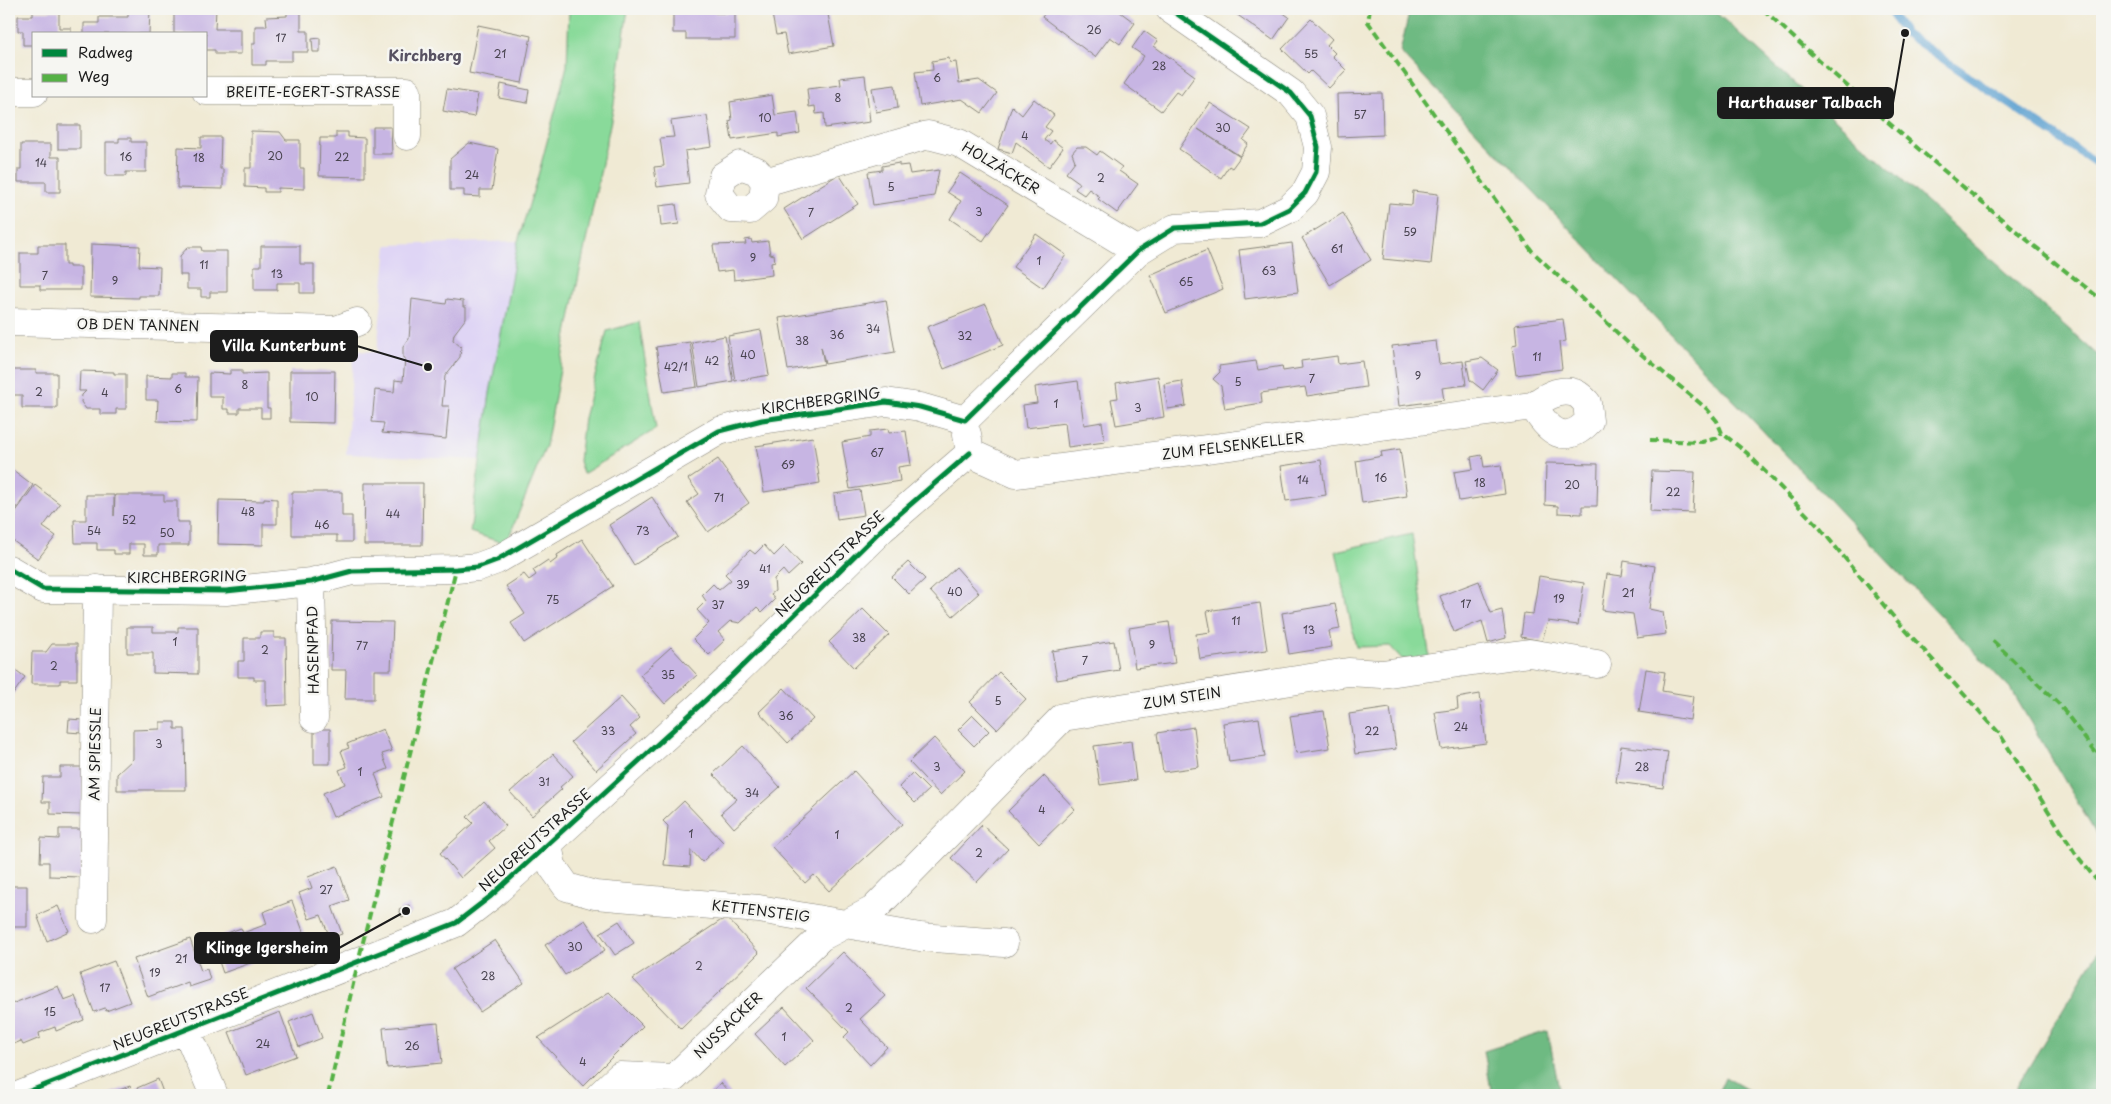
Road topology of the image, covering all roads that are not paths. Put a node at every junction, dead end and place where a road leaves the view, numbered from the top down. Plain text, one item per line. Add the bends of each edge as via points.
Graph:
1 (1170, 9) edge
2 (208, 91) edge
3 (9, 92) edge
4 (32, 92) edge
5 (407, 136) dead end
6 (765, 182) dead end
7 (1138, 251) junction
8 (9, 322) edge
9 (357, 322) dead end
10 (1533, 406) dead end
11 (965, 420) junction
12 (970, 452) junction
13 (10, 572) edge
14 (312, 582) junction
15 (97, 589) junction
16 (1597, 664) dead end
17 (314, 718) dead end
18 (548, 844) junction
19 (93, 920) dead end
20 (848, 923) junction
21 (1004, 943) dead end
22 (186, 1029) junction
23 (20, 1095) edge
24 (214, 1095) edge
25 (600, 1095) edge

1 - 7 street via 1291,93 1310,116 1318,147 1316,172 1305,193 1289,209 1260,222 1175,228
2 - 5 street, BREITE-EGERT-STRASSE via 407,91
3 - 4 street
6 - 7 street, HOLZÄCKER via 928,135 959,143
7 - 11 street
8 - 9 street, OB DEN TANNEN via 336,330
10 - 12 street, ZUM FELSENKELLER via 1016,474
11 - 12 street
11 - 14 street, KIRCHBERGRING via 920,407 886,402 762,420 719,431 498,560 456,570 352,571
12 - 18 street, NEUGREUTSTRASSE via 882,529 730,677
13 - 15 street, KIRCHBERGRING via 43,589
14 - 15 street, KIRCHBERGRING via 226,591
14 - 17 street, HASENPFAD
15 - 19 street, AM SPIESSLE
16 - 20 street, ZUM STEIN via 1529,653 1382,674 1348,672 1063,717 873,910
18 - 20 street, KETTENSTEIG via 552,866 567,887 595,895 759,908
18 - 22 street, NEUGREUTSTRASSE via 456,923
20 - 21 street, KETTENSTEIG via 920,937
20 - 25 street, NUSSACKER via 821,937 674,1078 620,1076
22 - 23 street, NEUGREUTSTRASSE
22 - 24 street

